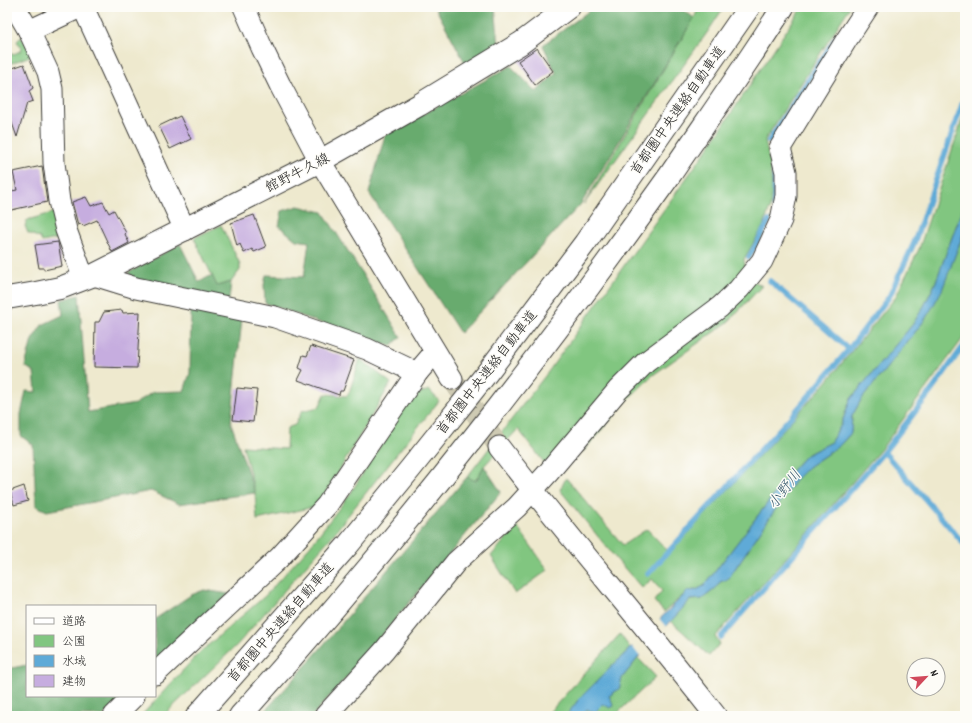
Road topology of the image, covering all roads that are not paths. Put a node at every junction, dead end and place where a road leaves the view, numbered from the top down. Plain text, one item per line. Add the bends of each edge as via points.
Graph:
1 (15, 7) edge
2 (82, 7) edge
3 (244, 7) edge
4 (569, 7) edge
5 (749, 7) edge
6 (783, 7) edge
7 (868, 7) edge
8 (29, 31) junction
9 (320, 161) junction
10 (184, 230) junction
11 (88, 277) junction
12 (7, 298) edge
13 (435, 352) junction
14 (417, 373) junction
15 (452, 378) tunnel mouth
16 (499, 447) tunnel mouth
17 (532, 491) junction
18 (156, 673) edge
19 (133, 697) edge
20 (114, 716) edge
21 (197, 716) edge
22 (240, 716) edge
23 (325, 716) edge
24 (716, 716) edge

1 - 8 street
2 - 8 street
2 - 10 street
3 - 9 street via 280,85
4 - 9 main road, 館野牛久線 via 521,43
5 - 21 main road, 首都圏中央連絡自動車道 via 585,243 487,373 348,545
6 - 22 main road via 701,130 566,319 353,587
7 - 17 street via 780,148 786,172 786,196 780,220 762,262 720,307 646,362 618,390
8 - 11 street via 48,72 52,89 54,163 59,201 66,230 81,271
9 - 10 main road, 館野牛久線
9 - 13 street
10 - 11 main road, 館野牛久線
11 - 12 main road, 館野牛久線 via 60,288
11 - 14 street via 275,317 367,349
13 - 14 street
13 - 15 street
14 - 18 street via 327,505 279,558
16 - 17 street
17 - 23 street via 502,522 456,562 384,651
17 - 24 street
19 - 20 street

